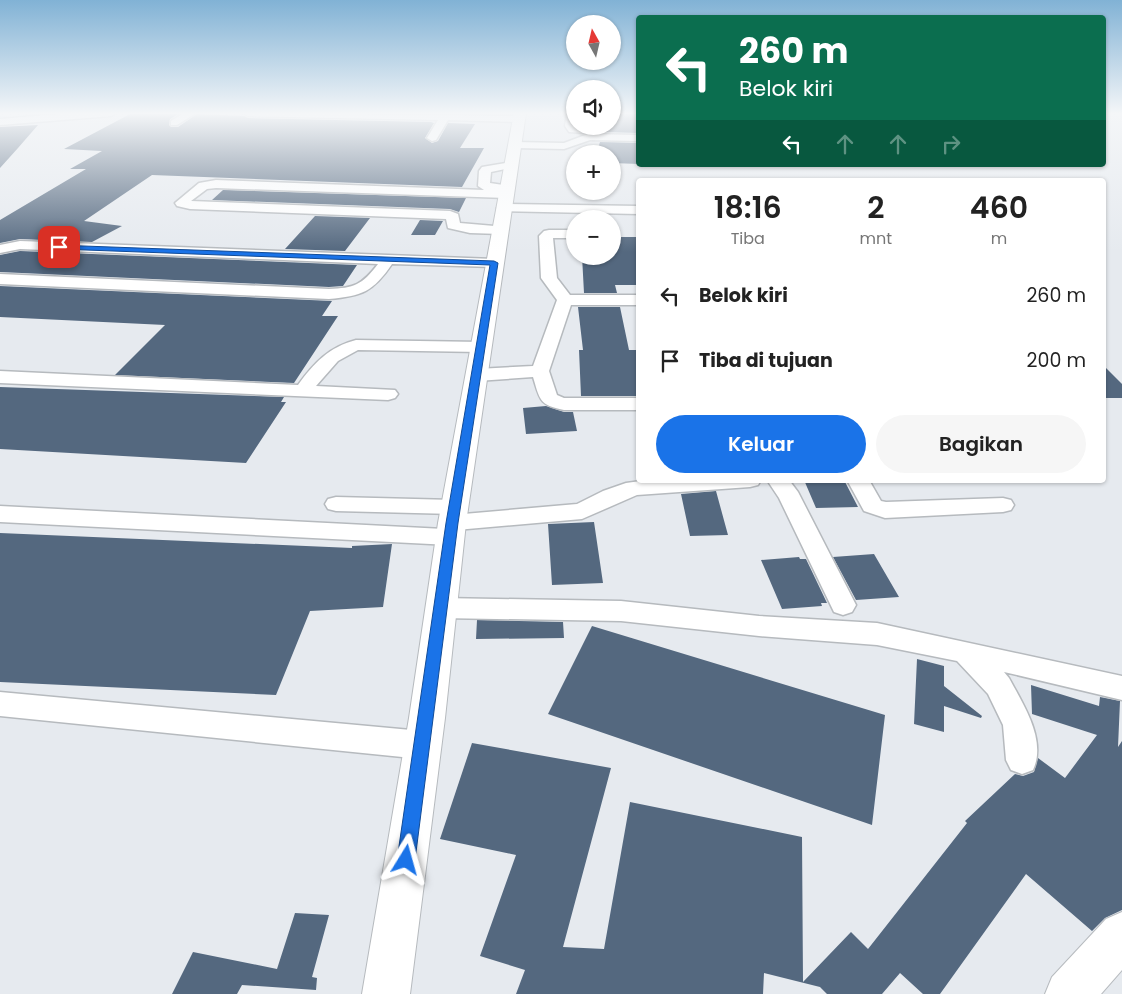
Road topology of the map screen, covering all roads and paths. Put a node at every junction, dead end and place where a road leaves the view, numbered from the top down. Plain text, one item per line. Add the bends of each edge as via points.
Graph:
1 (497, 159) edge
2 (534, 159) edge
3 (510, 170) edge
4 (636, 209) edge
5 (566, 234) edge
6 (0, 249) edge
7 (388, 260) junction
8 (494, 263) junction
9 (0, 279) edge
10 (565, 300) junction
11 (636, 300) edge
12 (479, 361) junction
13 (540, 371) junction
14 (0, 377) edge
15 (303, 391) junction
16 (388, 394) dead end
17 (636, 404) edge
18 (706, 483) edge
19 (780, 483) edge
20 (860, 483) edge
21 (336, 504) dead end
22 (1003, 505) dead end
23 (0, 514) edge
24 (452, 522) junction
25 (843, 604) dead end
26 (441, 608) junction
27 (965, 652) junction
28 (1122, 688) edge
29 (0, 704) edge
30 (422, 745) junction
31 (1022, 760) dead end
32 (1122, 935) edge
33 (386, 994) edge
34 (1068, 994) edge

1 - 3 street
2 - 3 street
3 - 3 street via 460,228 453,225 450,215 181,203 203,186 216,184
3 - 4 street
3 - 8 main road
5 - 10 street via 546,236 550,278
6 - 7 street via 20,245
7 - 8 street
7 - 9 street via 366,288 329,294
8 - 12 main road
10 - 11 street
10 - 13 street
12 - 13 street
12 - 15 street via 356,345 339,350
12 - 24 main road
13 - 17 street via 553,402
14 - 15 street
15 - 16 street
18 - 24 street via 634,488 582,512
19 - 25 street
20 - 22 street via 872,506 885,510
21 - 24 street
23 - 24 street
24 - 26 main road
26 - 27 street via 621,611 759,626 877,634
26 - 30 main road
27 - 28 street
27 - 31 street via 999,686 1018,725
29 - 30 street
30 - 33 main road
32 - 34 main road

